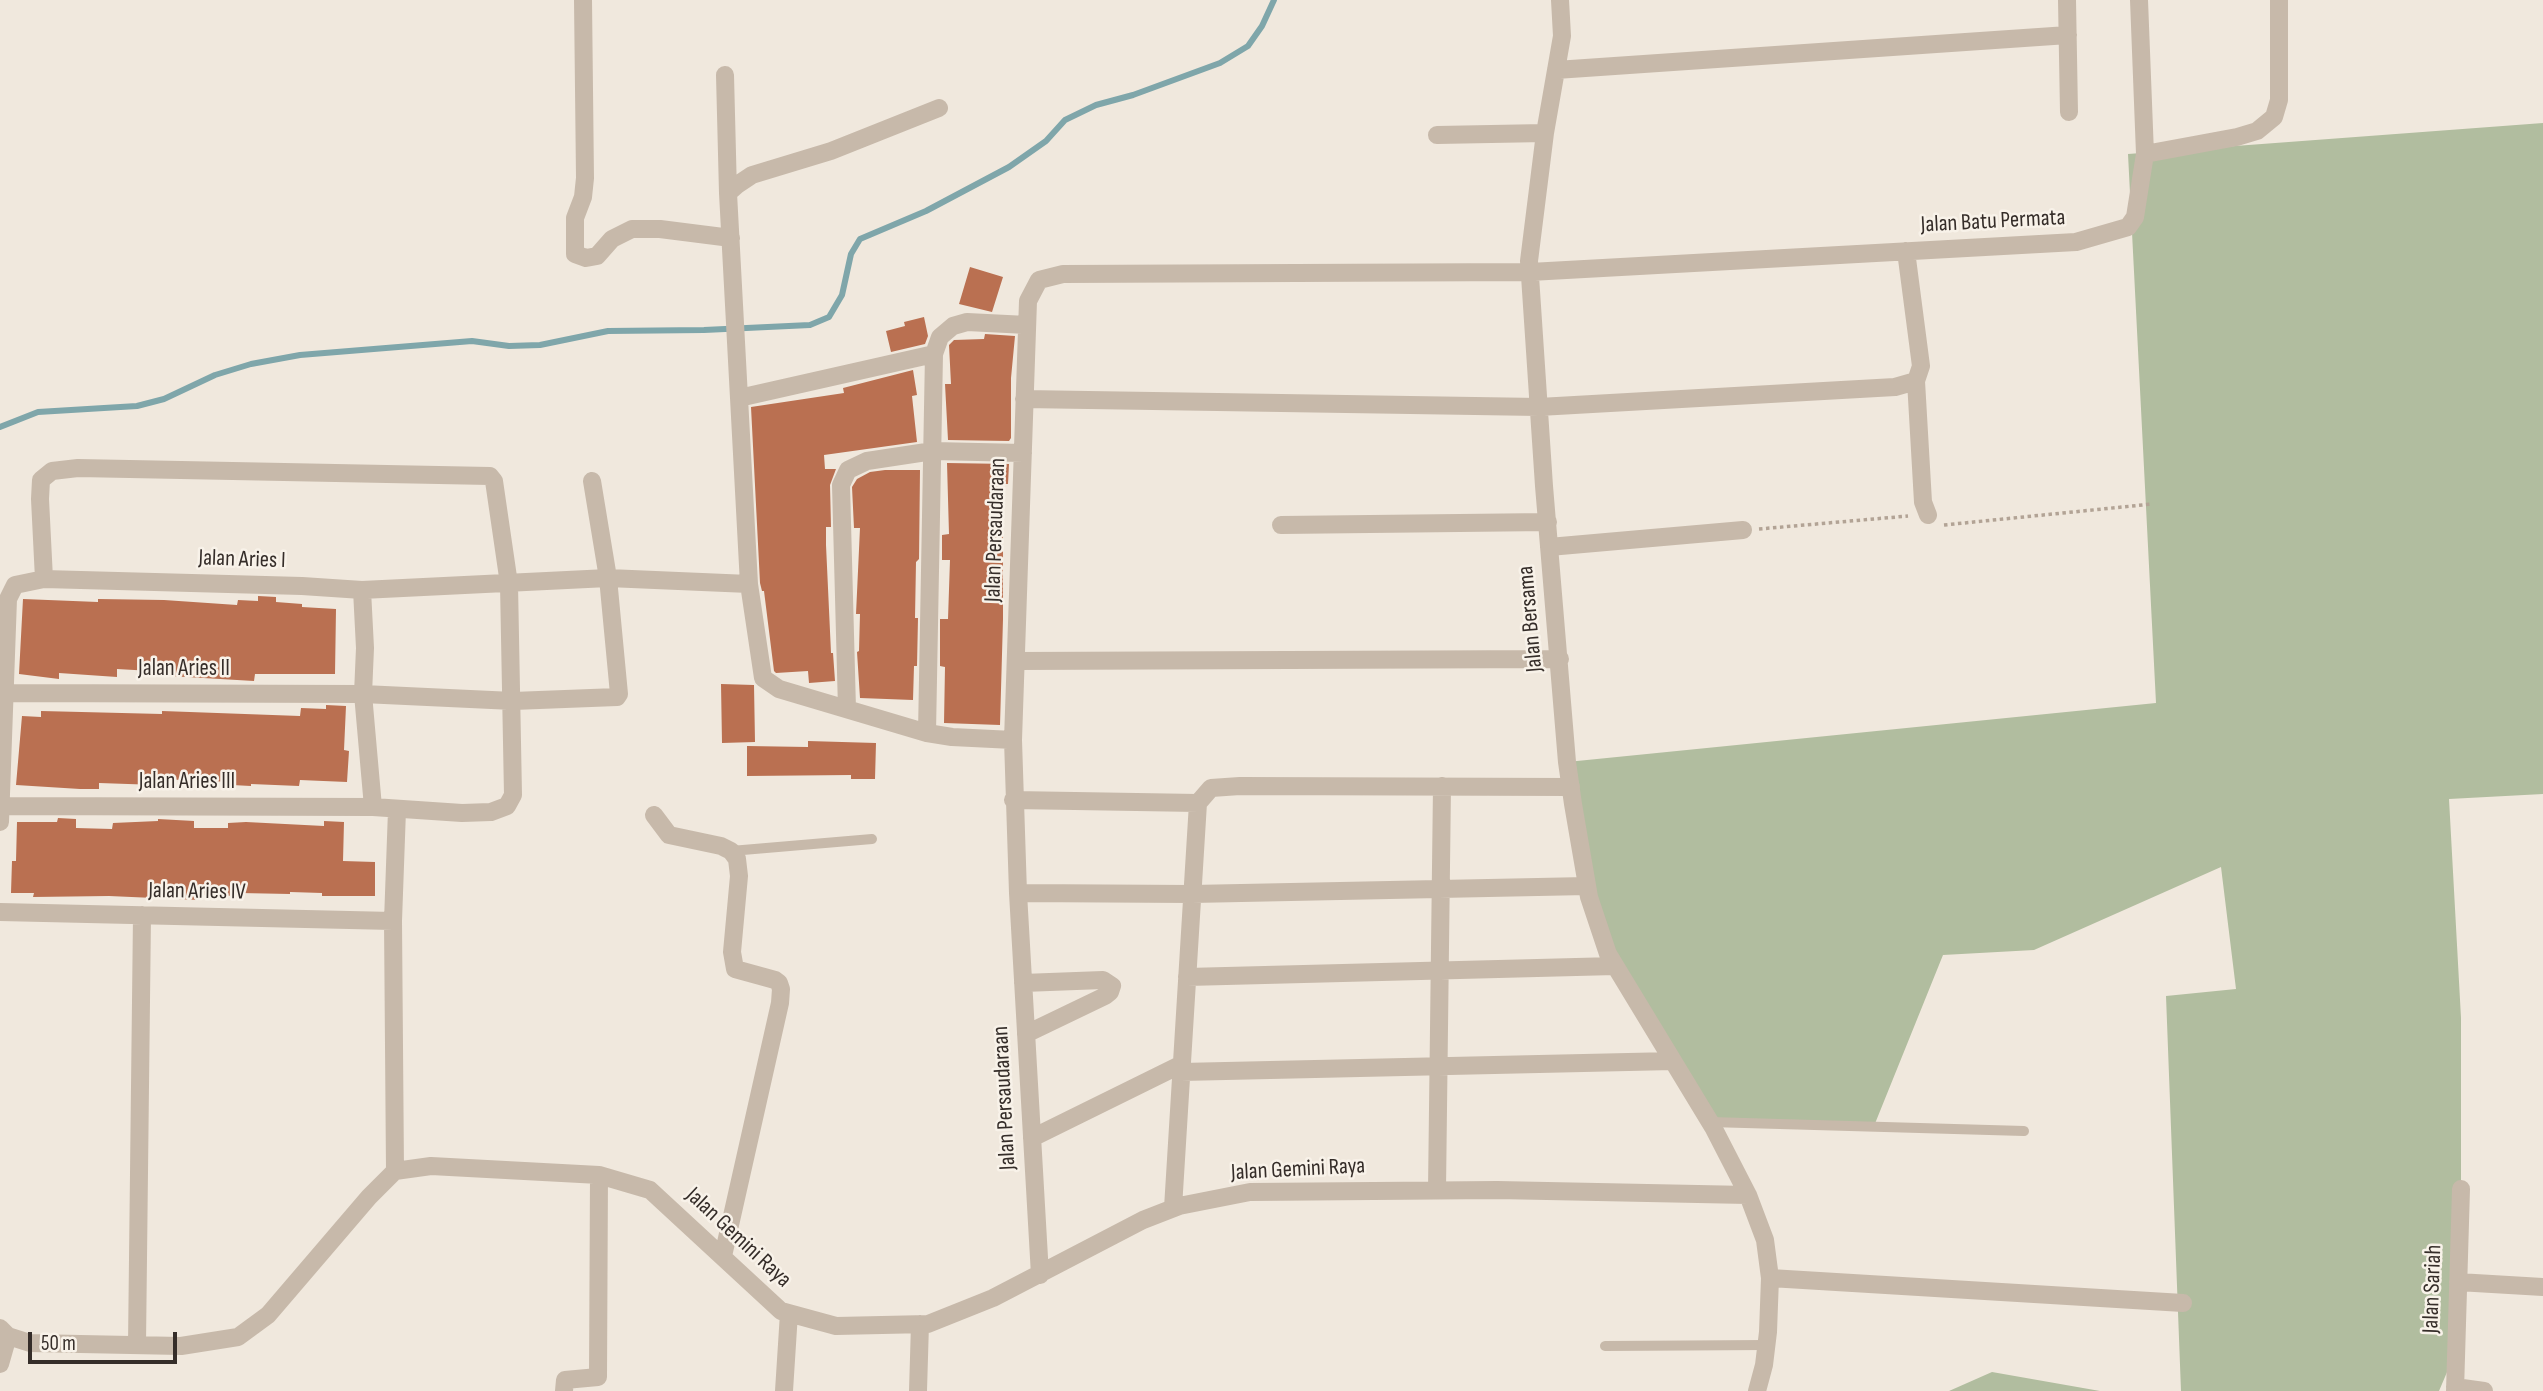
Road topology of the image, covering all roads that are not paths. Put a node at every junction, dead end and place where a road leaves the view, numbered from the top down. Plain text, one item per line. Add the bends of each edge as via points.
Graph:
1 (583, 0) edge
2 (1560, 0) edge
3 (2067, 0) edge
4 (2139, 0) edge
5 (2279, 0) edge
6 (2068, 35) junction
7 (1556, 70) junction
8 (725, 75) dead end
9 (939, 108) dead end
10 (2068, 112) dead end
11 (1545, 133) junction
12 (1437, 135) dead end
13 (2145, 154) junction
14 (728, 193) junction
15 (731, 238) junction
16 (1906, 251) junction
17 (1530, 272) junction
18 (1027, 324) junction
19 (934, 354) junction
20 (1916, 381) junction
21 (739, 398) junction
22 (1024, 399) junction
23 (1539, 407) junction
24 (933, 451) junction
25 (1023, 453) junction
26 (592, 481) dead end
27 (1928, 515) road end
28 (1548, 522) junction
29 (1281, 525) dead end
30 (1743, 530) road end
31 (1549, 547) junction
32 (608, 578) junction
33 (44, 579) junction
34 (509, 584) junction
35 (749, 584) junction
36 (362, 590) junction
37 (1560, 659) junction
38 (1016, 661) junction
39 (2, 693) edge
40 (363, 694) junction
41 (513, 701) junction
42 (847, 709) junction
43 (927, 733) junction
44 (1013, 740) junction
45 (1442, 786) junction
46 (1571, 787) junction
47 (1013, 800) junction
48 (1198, 803) junction
49 (0, 806) edge
50 (373, 807) junction
51 (397, 810) junction
52 (654, 815) dead end
53 (0, 822) edge
54 (872, 839) dead end
55 (731, 851) junction
56 (1587, 886) junction
57 (1441, 889) junction
58 (1018, 893) junction
59 (1192, 894) junction
60 (0, 912) edge
61 (142, 915) junction
62 (393, 921) junction
63 (1615, 966) junction
64 (1440, 971) junction
65 (1187, 977) junction
66 (1023, 983) junction
67 (1026, 1034) junction
68 (1673, 1061) junction
69 (1439, 1066) junction
70 (1182, 1068) junction
71 (1710, 1122) junction
72 (2024, 1131) dead end
73 (1032, 1138) junction
74 (395, 1171) junction
75 (599, 1175) junction
76 (2461, 1189) dead end
77 (1437, 1190) junction
78 (1748, 1195) junction
79 (1173, 1208) junction
80 (723, 1256) junction
81 (1040, 1275) junction
82 (1770, 1278) junction
83 (2458, 1282) junction
84 (2543, 1287) edge
85 (2183, 1303) dead end
86 (789, 1313) junction
87 (920, 1324) junction
88 (4, 1332) edge
89 (137, 1344) junction
90 (1766, 1345) junction
91 (1605, 1346) dead end
92 (0, 1364) edge
93 (2455, 1389) edge
94 (564, 1391) edge
95 (784, 1391) edge
96 (918, 1391) edge
97 (1757, 1391) edge
98 (2484, 1391) edge

1 - 15 street via 585,178 575,218 575,254 597,256 612,239 632,229
2 - 7 street, Jalan Bersama via 1562,36
3 - 6 street
4 - 13 street, Jalan Batu Permata
5 - 13 street via 2279,100 2274,117 2257,131 2237,137
6 - 7 street
6 - 10 street
7 - 11 street, Jalan Bersama
8 - 14 street
9 - 14 street via 752,176
11 - 12 street
11 - 17 street, Jalan Bersama
13 - 16 street, Jalan Batu Permata via 2135,217 2117,232 2076,242
14 - 15 street
15 - 21 street
16 - 17 street, Jalan Batu Permata
16 - 20 street via 1921,366
17 - 18 street, Jalan Persaudaraan via 1063,274 1039,280 1028,301
17 - 23 street, Jalan Bersama
18 - 19 street via 967,322 953,326 940,337
18 - 22 street, Jalan Persaudaraan
19 - 21 street
19 - 24 street
20 - 23 street via 1895,387
20 - 27 street via 1923,502
21 - 35 street
22 - 23 street
22 - 25 street, Jalan Persaudaraan
23 - 28 street, Jalan Bersama
24 - 25 street
24 - 42 street via 867,461 848,470 841,485
24 - 43 street
25 - 38 street, Jalan Persaudaraan
26 - 32 street
28 - 29 street
28 - 31 street, Jalan Bersama
30 - 31 street
31 - 37 street, Jalan Bersama
32 - 34 street, Jalan Aries I
32 - 35 street, Jalan Aries I
32 - 41 street, Jalan Aries II via 619,695
33 - 34 street, Jalan Aries III via 41,480 52,471 78,468 490,476
33 - 36 street, Jalan Aries I
33 - 39 street, Jalan Aries I via 15,585 8,599
34 - 36 street, Jalan Aries I
34 - 41 street, Jalan Aries III
35 - 42 street via 763,678 779,689
36 - 40 street
37 - 38 street
37 - 46 street, Jalan Bersama
38 - 44 street, Jalan Persaudaraan
39 - 40 street, Jalan Aries II
39 - 49 street
40 - 41 street, Jalan Aries II
40 - 50 street
41 - 51 street, Jalan Aries III via 513,795 507,806 491,812
42 - 43 street
43 - 44 street
44 - 47 street, Jalan Persaudaraan
45 - 46 street
45 - 48 street via 1216,787 1206,791
45 - 57 street
46 - 56 street, Jalan Bersama
47 - 48 street
47 - 58 street, Jalan Persaudaraan
48 - 59 street
49 - 50 street, Jalan Aries III
49 - 53 street
50 - 51 street, Jalan Aries III
51 - 62 street
52 - 55 street via 669,835
54 - 55 lane
55 - 80 street via 739,876 732,951 735,969 775,980 781,989
56 - 57 street
56 - 63 street, Jalan Bersama
57 - 59 street
57 - 64 street
58 - 59 street
58 - 66 street, Jalan Persaudaraan
59 - 65 street
60 - 61 street, Jalan Aries IV
61 - 62 street, Jalan Aries IV
61 - 89 street
62 - 74 street
63 - 64 street
63 - 68 street, Jalan Bersama
64 - 65 street
64 - 69 street
65 - 70 street
66 - 67 street, Jalan Persaudaraan
66 - 67 street via 1103,980 1112,986 1105,996
67 - 73 street, Jalan Persaudaraan
68 - 69 street
68 - 71 street, Jalan Bersama
69 - 70 street
69 - 77 street
70 - 73 street
70 - 79 street
71 - 72 lane
71 - 78 street, Jalan Bersama
73 - 81 street, Jalan Persaudaraan
74 - 75 street, Jalan Gemini Raya via 431,1166
74 - 89 street via 268,1315 238,1337 181,1346
75 - 80 street, Jalan Gemini Raya via 650,1190
75 - 94 street via 598,1377 565,1380
76 - 83 street, Jalan Sariah
77 - 78 street, Jalan Gemini Raya
77 - 79 street, Jalan Gemini Raya via 1250,1192
78 - 82 street, Jalan Bersama via 1765,1240
79 - 81 street, Jalan Gemini Raya
80 - 86 street, Jalan Gemini Raya via 781,1311
81 - 87 street, Jalan Gemini Raya via 993,1298
82 - 85 street
82 - 90 street, Jalan Bersama
83 - 84 street
83 - 93 street, Jalan Sariah
86 - 87 street, Jalan Gemini Raya via 836,1326
86 - 95 street
87 - 96 street
88 - 89 street via 30,1343
88 - 92 street
90 - 91 lane
90 - 97 street, Jalan Bersama
93 - 98 street

